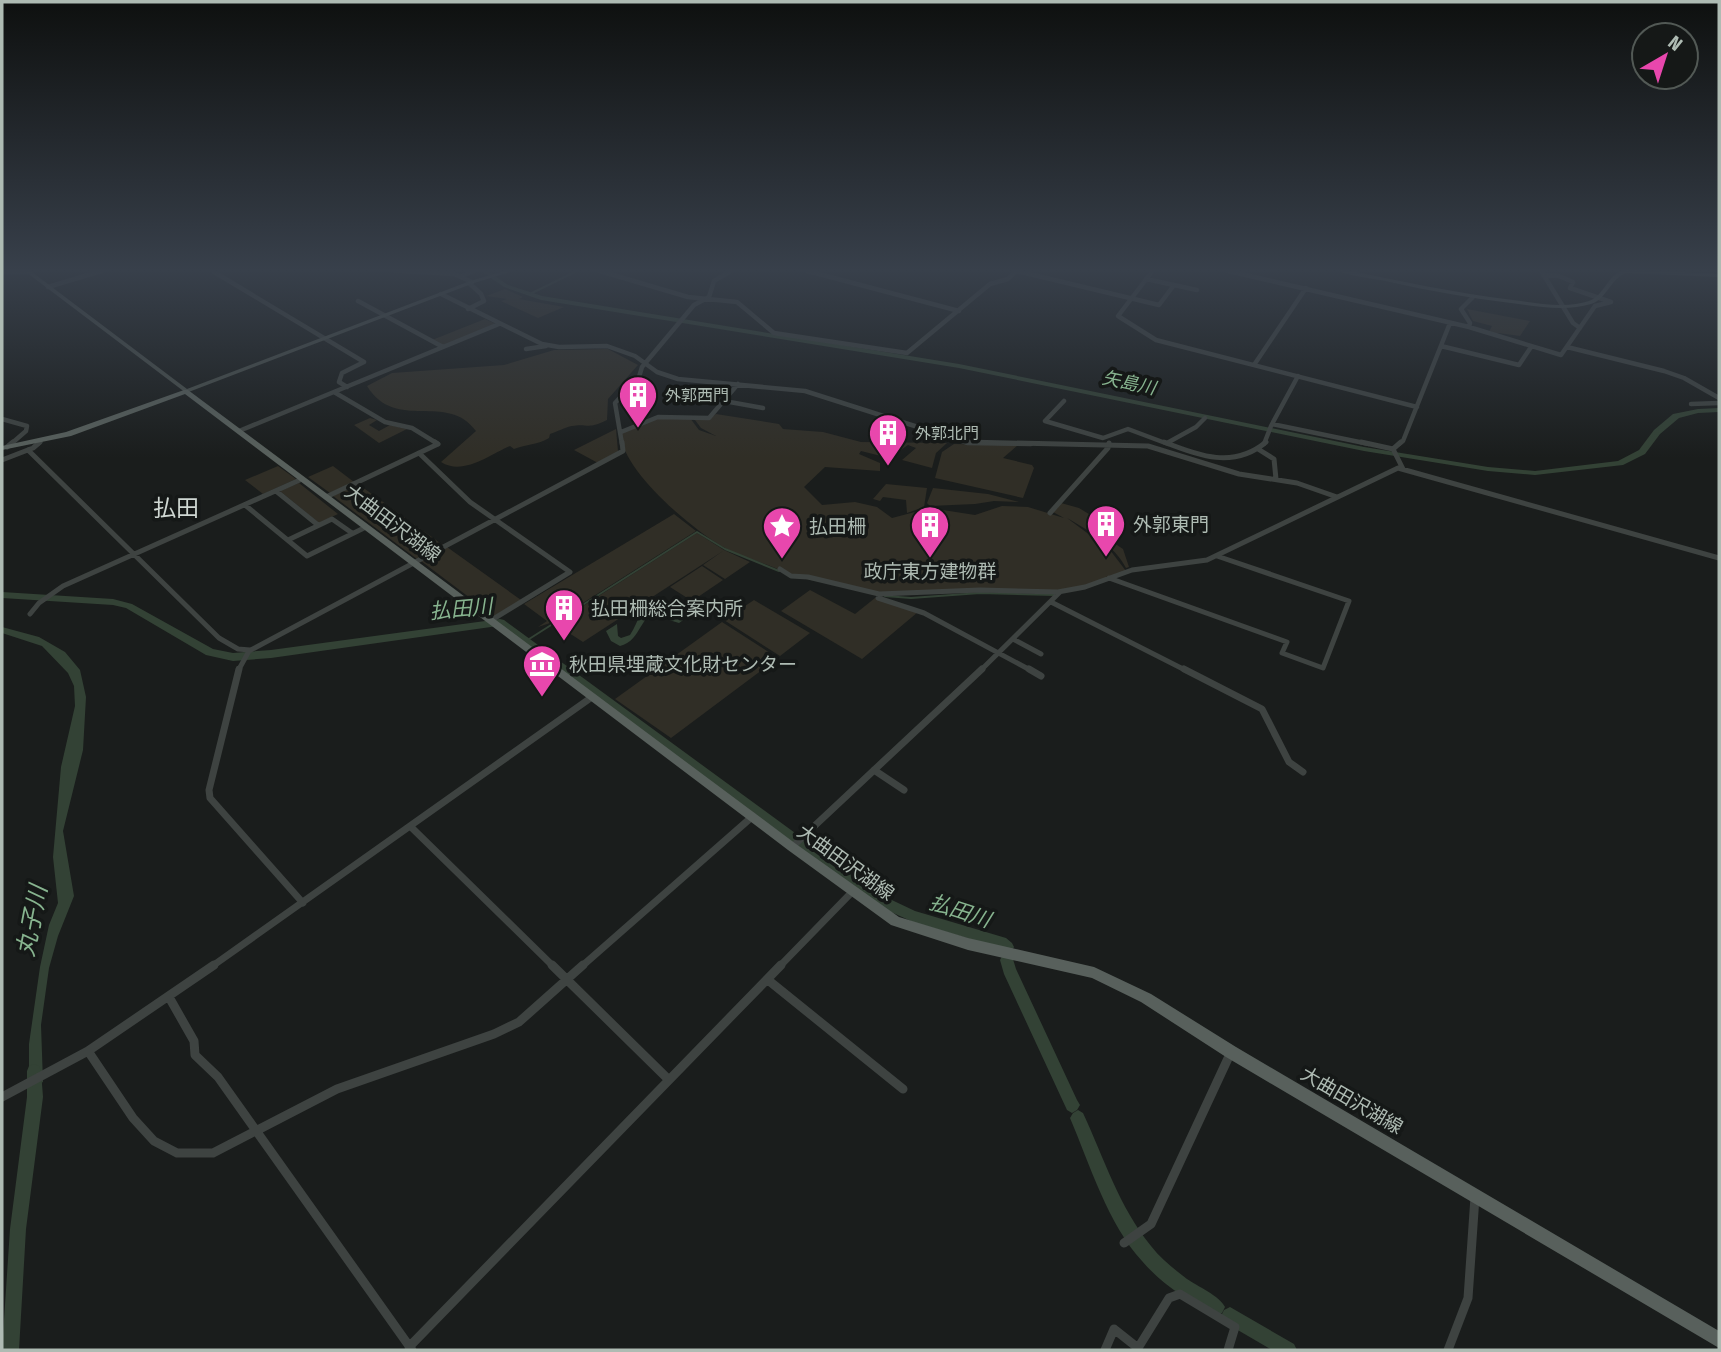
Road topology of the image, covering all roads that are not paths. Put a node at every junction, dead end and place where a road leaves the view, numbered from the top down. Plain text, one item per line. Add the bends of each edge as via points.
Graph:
1 (108, 332) edge
2 (313, 332) edge
3 (339, 332) edge
4 (416, 332) edge
5 (479, 332) edge
6 (518, 332) edge
7 (671, 332) edge
8 (775, 332) edge
9 (933, 332) edge
10 (1142, 332) edge
11 (1276, 332) edge
12 (1446, 332) edge
13 (1485, 332) edge
14 (1577, 332) edge
15 (323, 338) junction
16 (548, 345) junction
17 (1441, 346) junction
18 (443, 347) junction
19 (1531, 347) junction
20 (1567, 347) junction
21 (526, 349) dead end
22 (644, 365) junction
23 (1254, 365) junction
24 (1298, 376) junction
25 (738, 384) junction
26 (347, 387) junction
27 (186, 391) junction
28 (334, 392) junction
29 (1719, 400) edge
30 (724, 401) junction
31 (1064, 401) dead end
32 (1691, 404) dead end
33 (1417, 407) junction
34 (763, 408) dead end
35 (1205, 418) dead end
36 (2, 419) edge
37 (1272, 424) junction
38 (239, 431) junction
39 (621, 432) junction
40 (1109, 438) junction
41 (40, 442) junction
42 (1167, 443) junction
43 (1109, 445) junction
44 (4, 447) edge
45 (1258, 449) junction
46 (28, 450) junction
47 (1393, 450) junction
48 (418, 453) junction
49 (2, 460) edge
50 (1402, 466) junction
51 (302, 479) junction
52 (1276, 479) junction
53 (276, 491) junction
54 (326, 497) junction
55 (1337, 497) junction
56 (245, 505) junction
57 (1050, 513) dead end
58 (495, 520) junction
59 (318, 525) junction
60 (366, 527) junction
61 (352, 533) junction
62 (288, 540) junction
63 (134, 554) junction
64 (1217, 556) junction
65 (1719, 558) edge
66 (413, 562) junction
67 (780, 569) dead end
68 (1109, 578) junction
69 (1060, 592) junction
70 (878, 598) dead end
71 (1051, 603) junction
72 (30, 614) dead end
73 (491, 622) junction
74 (1013, 639) junction
75 (250, 650) junction
76 (999, 653) junction
77 (1041, 654) dead end
78 (1041, 676) dead end
79 (592, 697) junction
80 (874, 770) junction
81 (1303, 772) dead end
82 (904, 790) dead end
83 (752, 816) junction
84 (411, 827) junction
85 (792, 847) junction
86 (852, 892) junction
87 (303, 903) junction
88 (568, 979) junction
89 (768, 980) junction
90 (169, 997) junction
91 (1231, 1052) junction
92 (85, 1053) junction
93 (669, 1080) junction
94 (903, 1089) dead end
95 (2, 1097) edge
96 (258, 1131) junction
97 (1476, 1195) junction
98 (1124, 1243) dead end
99 (1719, 1340) edge
100 (410, 1348) edge
101 (1105, 1350) edge
102 (1228, 1350) edge
103 (1448, 1350) edge

1 - 27 street
2 - 15 street
3 - 15 street
4 - 18 street
5 - 18 street
6 - 16 street
7 - 22 street
8 - 9 street via 907,353
10 - 23 street via 1156,340
11 - 23 street
12 - 17 street
13 - 19 street
14 - 20 street
15 - 26 street via 364,362 342,373 338,380
15 - 27 street
16 - 21 street
16 - 22 street via 607,346 635,356
17 - 19 street via 1519,365
17 - 33 street
18 - 26 street
19 - 20 street via 1561,355
20 - 29 street via 1664,371
22 - 25 street via 678,379
22 - 39 street via 615,403
23 - 24 street
24 - 33 street
24 - 37 street
25 - 30 street
25 - 43 street via 806,391 968,443
26 - 28 street
27 - 38 main road, 大曲田沢湖線
27 - 41 main road
28 - 38 street
28 - 48 street via 385,422 412,428 438,444
29 - 32 street
30 - 34 street
30 - 39 street via 709,418 658,417
31 - 40 street via 1045,421
33 - 47 street via 1404,441
35 - 42 street
36 - 44 street via 27,426
37 - 45 street via 1266,443
37 - 47 street
38 - 51 main road, 大曲田沢湖線
39 - 58 street via 624,451
40 - 42 street via 1128,429
40 - 43 street
41 - 44 main road
41 - 46 street
42 - 45 street via 1226,461
43 - 52 street via 1148,446 1239,474
43 - 57 street
45 - 52 street via 1274,459
46 - 49 street
46 - 63 street
47 - 50 street
48 - 54 street
48 - 58 street
50 - 55 street
50 - 65 street
51 - 53 street
51 - 54 main road, 大曲田沢湖線
52 - 55 street
53 - 56 street
53 - 59 street
54 - 60 main road, 大曲田沢湖線
55 - 64 street
56 - 62 street
56 - 63 street
58 - 66 street
58 - 73 street via 570,572
59 - 61 street via 332,519
59 - 62 street
60 - 61 street
60 - 66 main road, 大曲田沢湖線
61 - 62 street via 307,556
63 - 72 street via 53,592
63 - 75 street via 219,638
64 - 68 street
64 - 68 street via 1349,601 1323,668 1282,653 1287,642
66 - 73 main road, 大曲田沢湖線
66 - 75 street
67 - 69 street via 791,576 879,594
68 - 69 street
69 - 71 street
70 - 76 street via 924,613
71 - 74 street
71 - 81 street via 1262,709 1289,762
73 - 79 main road, 大曲田沢湖線
74 - 76 street
74 - 77 street
75 - 87 street via 235,680 210,798
76 - 78 street
76 - 80 street
79 - 83 main road, 大曲田沢湖線
79 - 84 street
80 - 82 street
80 - 85 street
83 - 85 main road, 大曲田沢湖線
83 - 88 street
84 - 87 street
84 - 88 street
85 - 86 main road, 大曲田沢湖線
86 - 89 street
86 - 91 main road, 大曲田沢湖線 via 895,921 968,944 1094,973 1146,998
87 - 90 street
88 - 93 street
88 - 96 street via 506,1029 337,1089
89 - 93 street
89 - 94 street
90 - 92 street
90 - 96 street via 194,1041 195,1055 218,1077
91 - 97 main road, 大曲田沢湖線
91 - 98 street via 1158,1210 1143,1231
92 - 95 street
92 - 96 street via 142,1128 165,1148 196,1155 213,1153
93 - 100 street
96 - 100 street
97 - 99 main road, 大曲田沢湖線
97 - 103 street via 1468,1298
101 - 102 street via 1114,1329 1138,1348 1170,1297 1180,1294 1235,1327

